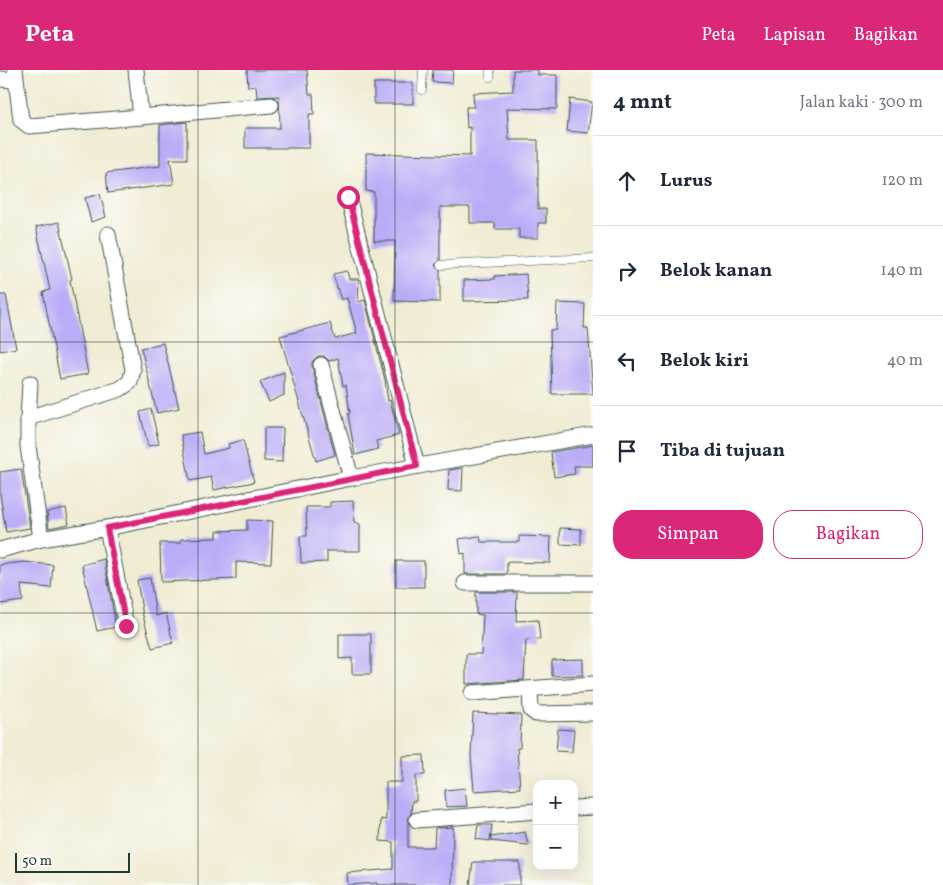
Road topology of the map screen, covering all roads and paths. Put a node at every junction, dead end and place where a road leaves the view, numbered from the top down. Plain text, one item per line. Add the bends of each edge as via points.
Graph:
1 (136, 70) edge
2 (423, 70) edge
3 (15, 75) edge
4 (0, 79) edge
5 (422, 90) dead end
6 (271, 105) dead end
7 (141, 117) junction
8 (348, 197) dead end
9 (108, 234) dead end
10 (593, 258) edge
11 (441, 265) dead end
12 (320, 365) dead end
13 (30, 383) dead end
14 (28, 418) junction
15 (593, 435) edge
16 (417, 466) junction
17 (351, 478) junction
18 (107, 528) junction
19 (41, 539) junction
20 (0, 550) edge
21 (465, 583) dead end
22 (593, 583) edge
23 (126, 626) dead end
24 (593, 684) edge
25 (530, 688) junction
26 (472, 693) dead end
27 (593, 713) edge
28 (593, 807) edge
29 (578, 808) edge
30 (533, 811) edge
31 (417, 820) dead end

1 - 7 street
2 - 5 lane
3 - 4 street
3 - 7 street via 21,120 26,125
6 - 7 street
8 - 16 street
9 - 14 street via 133,370 130,382 120,389
10 - 11 lane
12 - 17 street
13 - 14 street
14 - 19 street via 28,446
15 - 16 street
16 - 17 street
17 - 18 street
18 - 19 street
18 - 23 street
19 - 20 street
21 - 22 street
24 - 25 street
25 - 26 street
25 - 27 street via 531,710 536,714
28 - 29 street
30 - 31 street

